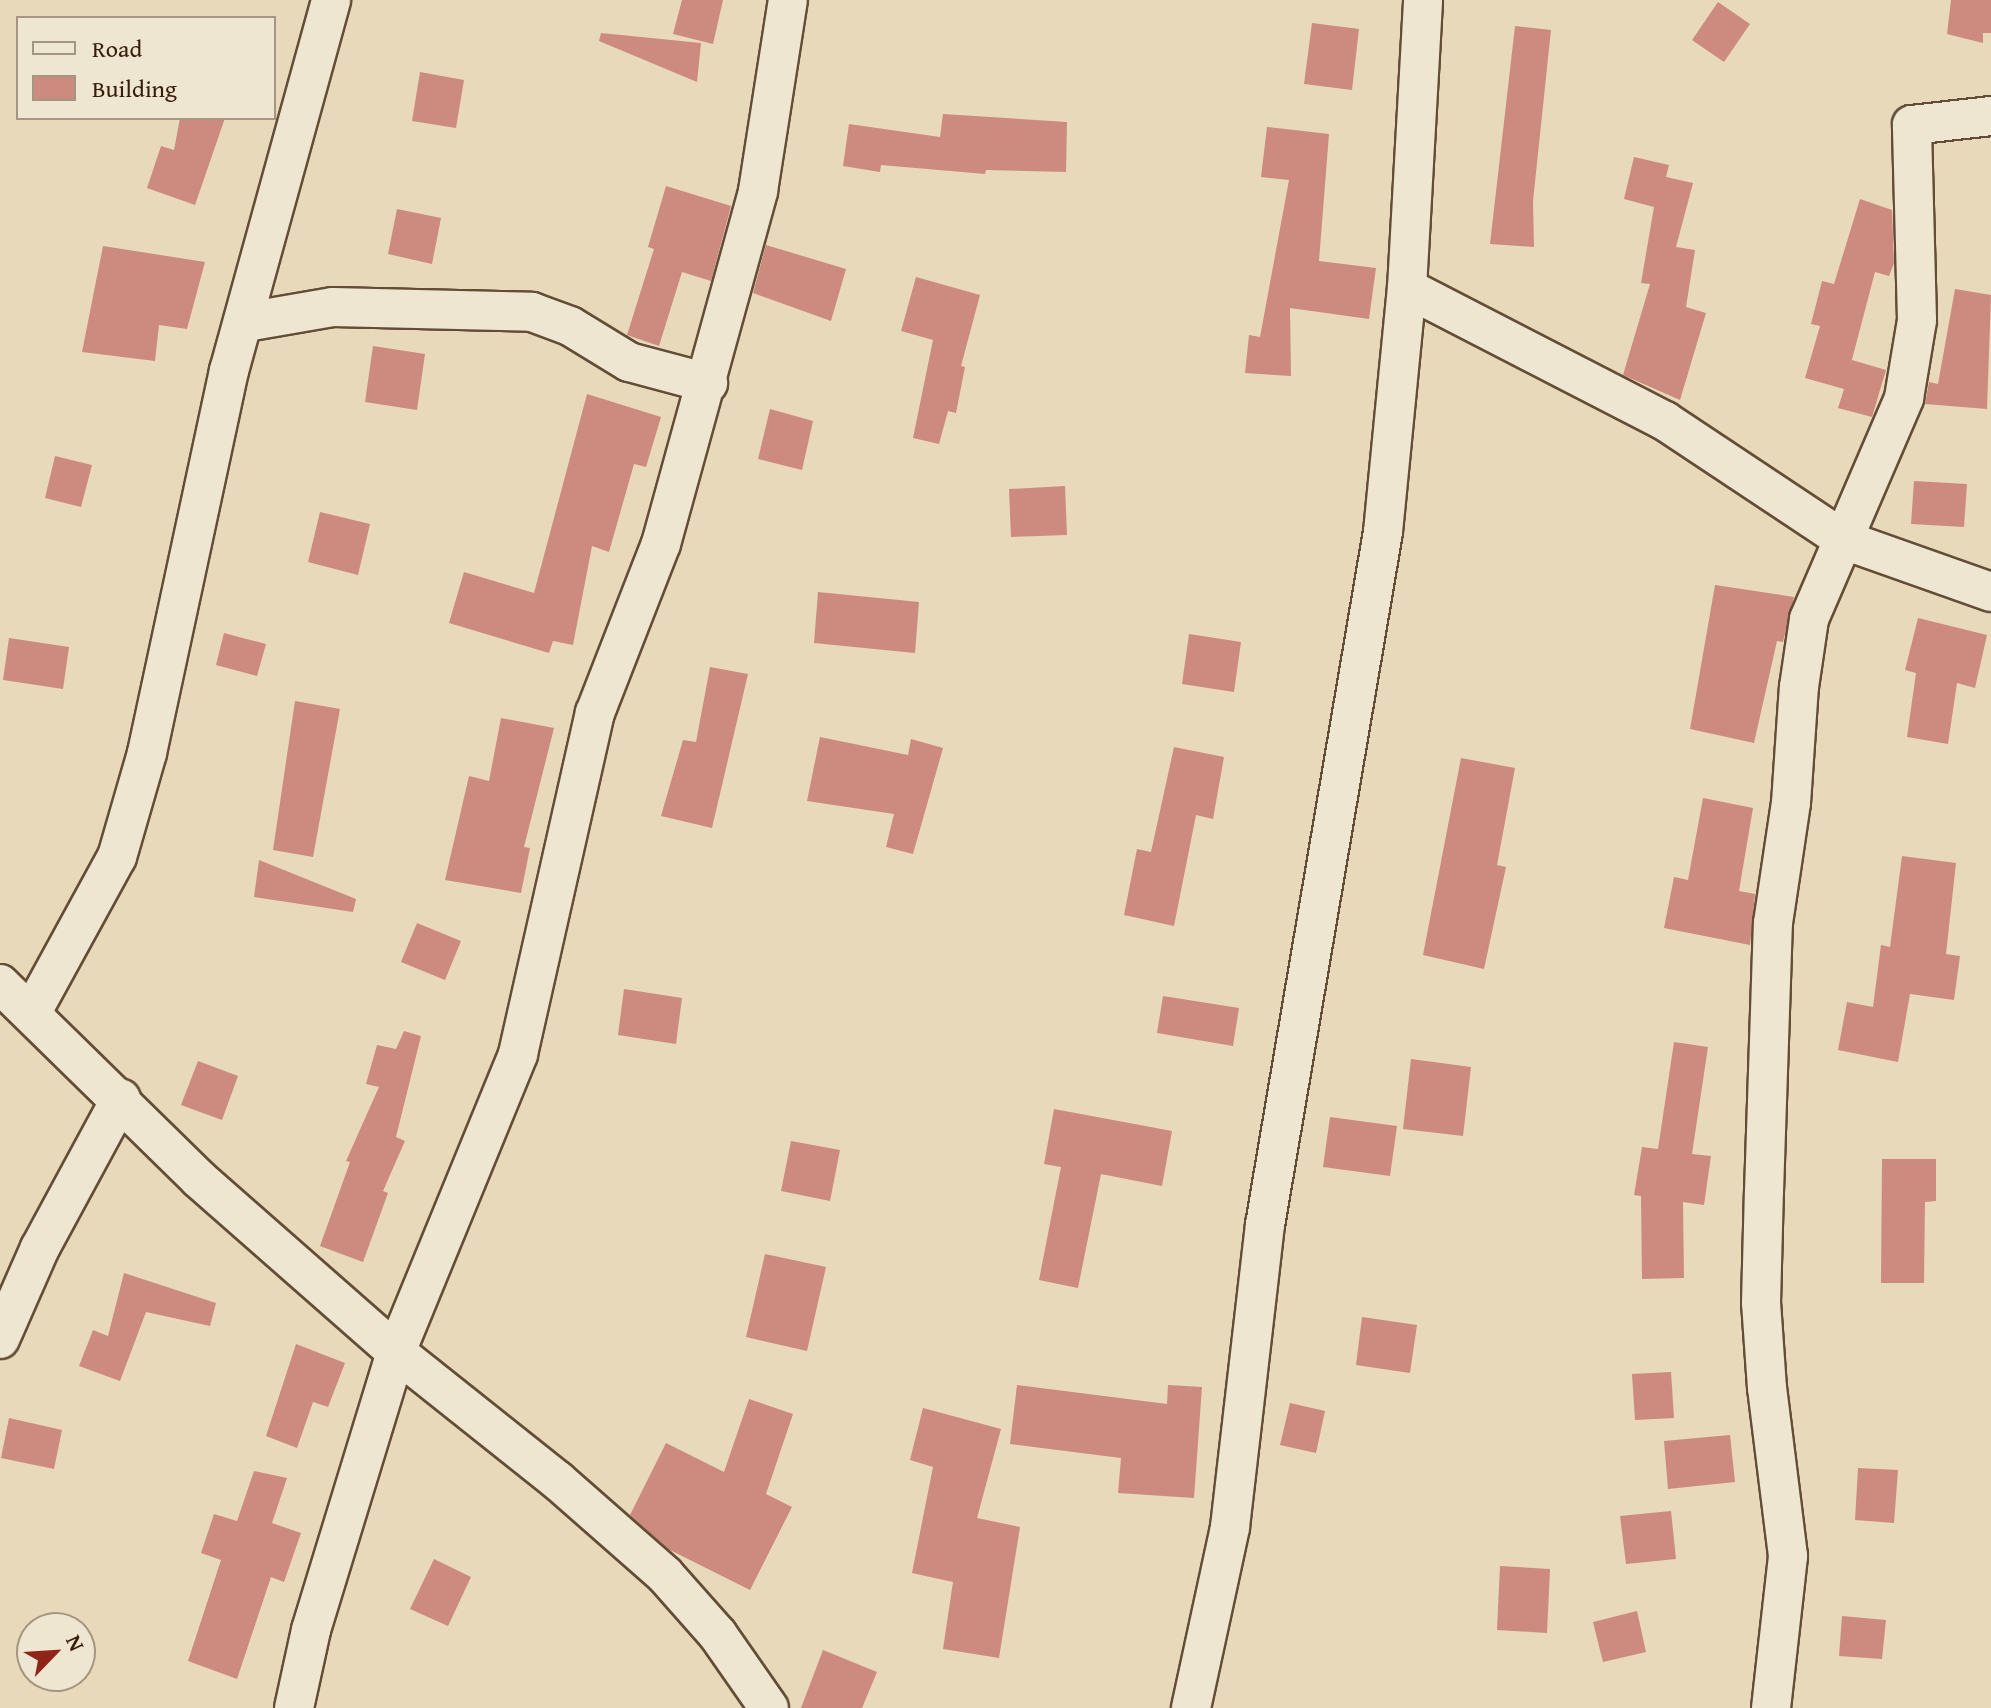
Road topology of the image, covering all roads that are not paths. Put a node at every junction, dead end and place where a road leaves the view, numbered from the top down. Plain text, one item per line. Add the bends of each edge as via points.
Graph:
1 (331, 0) edge
2 (788, 0) edge
3 (1423, 0) edge
4 (1991, 116) edge
5 (1407, 288) junction
6 (246, 322) junction
7 (708, 383) junction
8 (1844, 540) junction
9 (1991, 592) edge
10 (0, 984) edge
11 (32, 1012) junction
12 (121, 1098) junction
13 (0, 1339) edge
14 (396, 1352) junction
15 (294, 1708) edge
16 (769, 1708) edge
17 (1191, 1708) edge
18 (1771, 1708) edge

1 - 6 street
2 - 7 street via 758,191
3 - 5 street
4 - 8 street via 1912,125 1915,336 1904,398
5 - 8 street via 1665,421
5 - 17 street via 1383,532 1265,1225 1230,1527
6 - 7 street via 333,307 532,312 570,326 629,362
6 - 11 street via 229,371 147,753 117,857
7 - 14 street via 661,544 595,713 518,1054
8 - 9 street
8 - 18 street via 1809,619 1773,923 1761,1303 1788,1556
10 - 11 street
11 - 12 street
12 - 13 street via 40,1248
12 - 14 street via 199,1179
14 - 15 street via 311,1630
14 - 16 street via 578,1497 665,1575 718,1635

